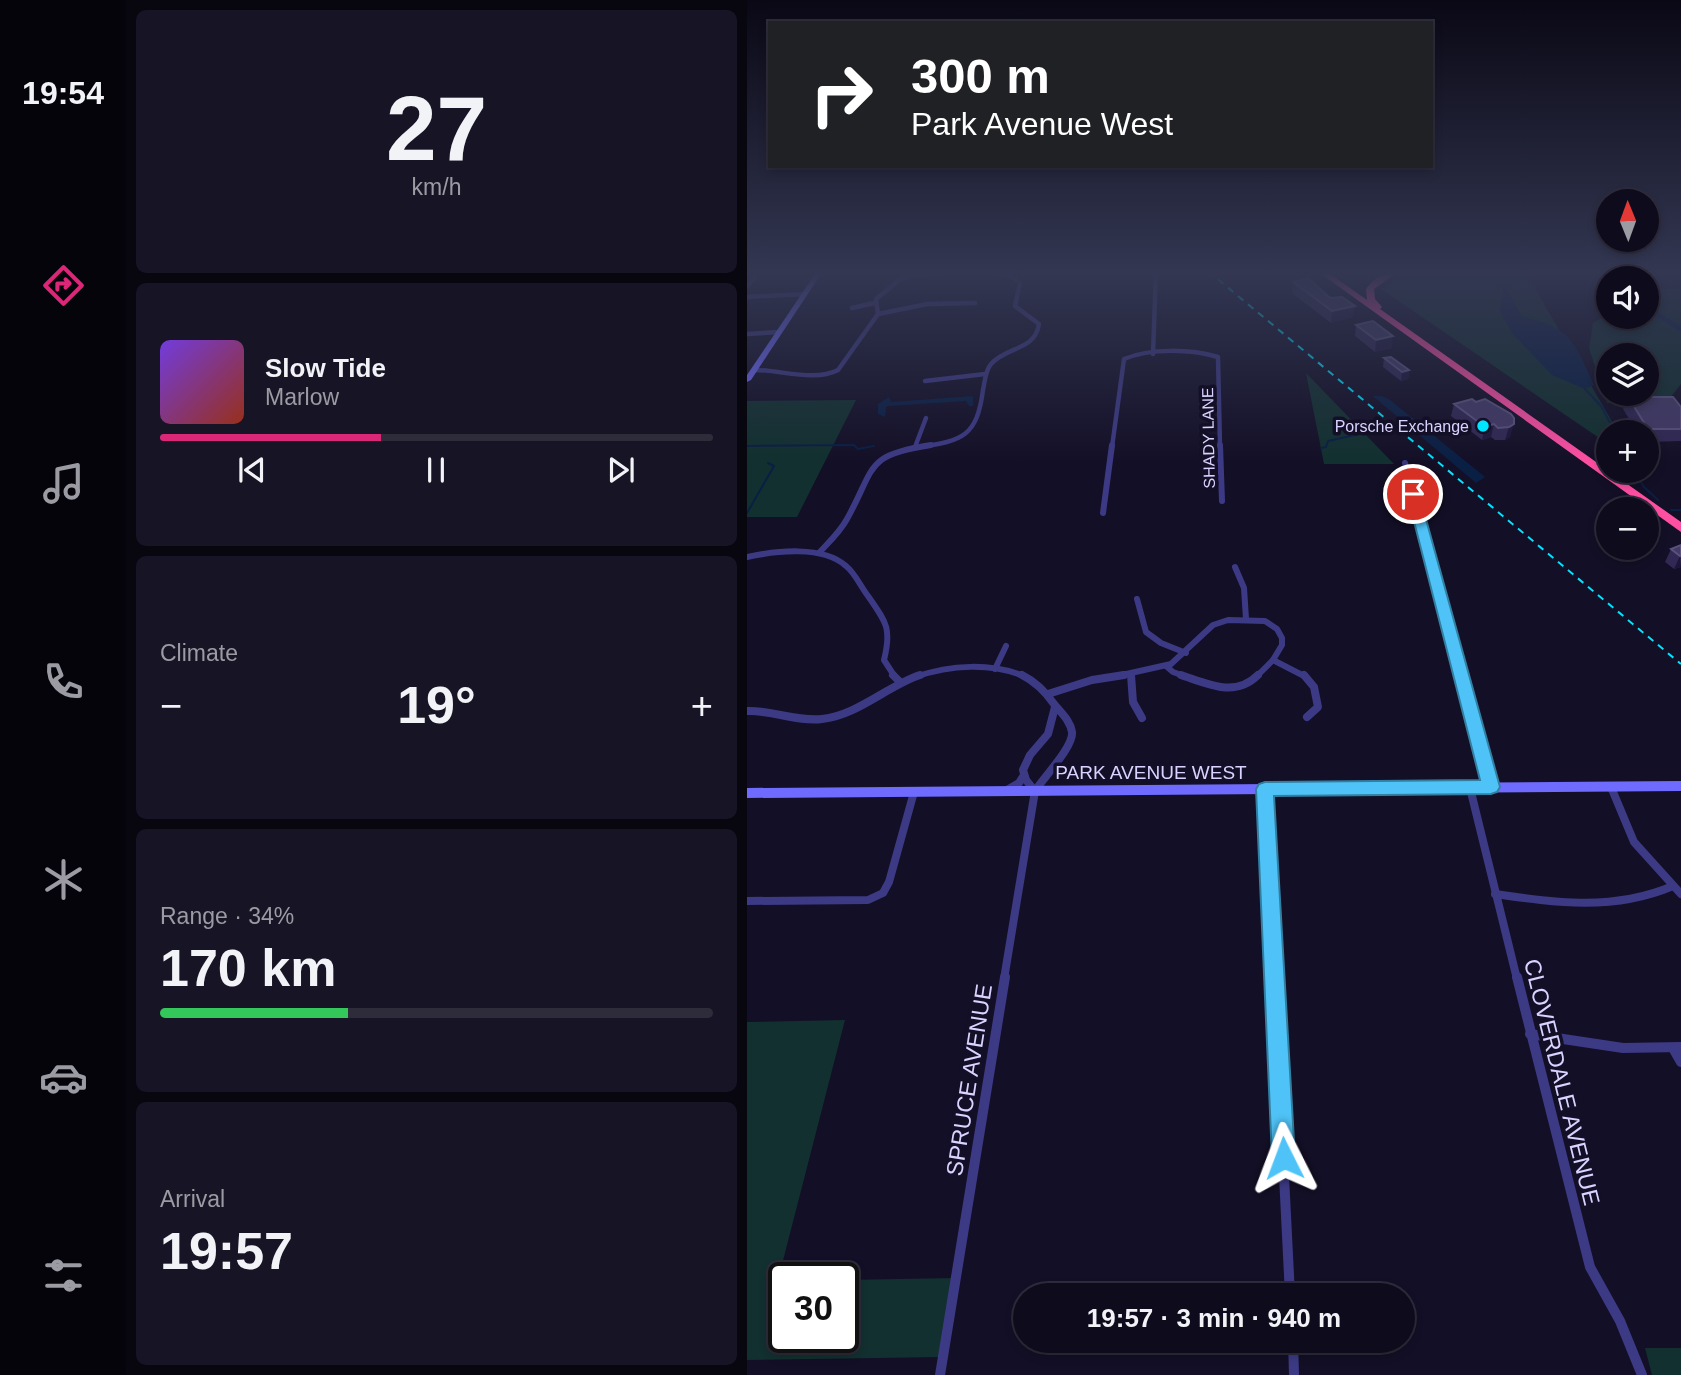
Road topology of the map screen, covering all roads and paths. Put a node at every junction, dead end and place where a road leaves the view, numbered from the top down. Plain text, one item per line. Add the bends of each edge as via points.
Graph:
1 (777, 335) edge
2 (861, 335) edge
3 (1036, 335) edge
4 (1154, 335) edge
5 (1401, 335) edge
6 (1410, 335) edge
7 (1411, 335) edge
8 (1417, 340) junction
9 (1153, 354) junction
10 (754, 370) junction
11 (985, 374) junction
12 (747, 380) edge
13 (925, 381) dead end
14 (926, 418) dead end
15 (915, 447) junction
16 (1405, 463) dead end
17 (1625, 497) edge
18 (1222, 501) dead end
19 (1103, 513) dead end
20 (1659, 521) edge
21 (1681, 527) edge
22 (1681, 537) edge
23 (819, 553) junction
24 (747, 556) edge
25 (1235, 567) dead end
26 (1137, 599) dead end
27 (1246, 619) junction
28 (1006, 646) dead end
29 (1186, 653) junction
30 (1273, 660) junction
31 (1166, 666) junction
32 (995, 669) junction
33 (1131, 674) junction
34 (900, 682) junction
35 (1048, 694) junction
36 (1055, 707) junction
37 (747, 711) edge
38 (1307, 717) dead end
39 (1142, 718) dead end
40 (1068, 722) junction
41 (1053, 724) junction
42 (1025, 767) junction
43 (1681, 786) edge
44 (1491, 787) junction
45 (1611, 787) junction
46 (1470, 788) junction
47 (1265, 789) junction
48 (1005, 791) junction
49 (1035, 791) junction
50 (914, 792) junction
51 (747, 793) edge
52 (1673, 886) junction
53 (1495, 894) junction
54 (1681, 894) edge
55 (747, 901) edge
56 (1530, 1034) junction
57 (1677, 1047) edge
58 (1681, 1062) edge
59 (1289, 1283) edge
60 (1293, 1353) edge
61 (940, 1375) edge
62 (1294, 1375) edge
63 (1642, 1375) edge

1 - 10 street
2 - 10 street via 844,364 831,373 812,377
3 - 11 street via 1001,356
4 - 9 street
5 - 17 highway
6 - 8 highway
7 - 8 highway
8 - 21 highway
9 - 18 street, SHADY LANE via 1218,357
9 - 19 street via 1124,359
10 - 12 street
11 - 13 street
11 - 15 street via 985,395 976,425 966,435 942,444
14 - 15 street
15 - 23 street via 875,463 844,523
16 - 44 street
20 - 22 highway
23 - 24 street
23 - 34 street via 852,571 883,614 886,665
25 - 27 street via 1245,588
26 - 29 street via 1148,634
27 - 29 street via 1219,622
27 - 30 street via 1265,621 1281,634 1282,645
28 - 32 street
29 - 31 street
30 - 31 street via 1249,684 1228,689
30 - 38 street via 1304,673 1315,684 1318,707
31 - 33 street
32 - 34 street via 939,670
32 - 35 street via 1032,678
33 - 35 street
33 - 39 street via 1133,702
34 - 37 street via 825,719
35 - 36 street
36 - 40 street
36 - 41 street
40 - 41 street
40 - 49 street via 1071,744
41 - 42 street
42 - 48 street via 1019,783
42 - 49 street
43 - 45 street, PARK AVENUE WEST
44 - 45 street, PARK AVENUE WEST
44 - 46 street, PARK AVENUE WEST
45 - 52 street via 1634,842
46 - 47 street, PARK AVENUE WEST
46 - 53 street, CLOVERDALE AVENUE
47 - 49 street, PARK AVENUE WEST
47 - 59 street
48 - 49 street, PARK AVENUE WEST
48 - 50 street, PARK AVENUE WEST
49 - 61 street, SPRUCE AVENUE
50 - 51 street, PARK AVENUE WEST
50 - 55 street via 889,882 878,896 868,900
52 - 53 street via 1638,898 1590,905
52 - 54 street
53 - 56 street, CLOVERDALE AVENUE
56 - 57 street via 1605,1047
56 - 63 street, CLOVERDALE AVENUE via 1590,1267 1620,1321
57 - 58 street
60 - 62 street

